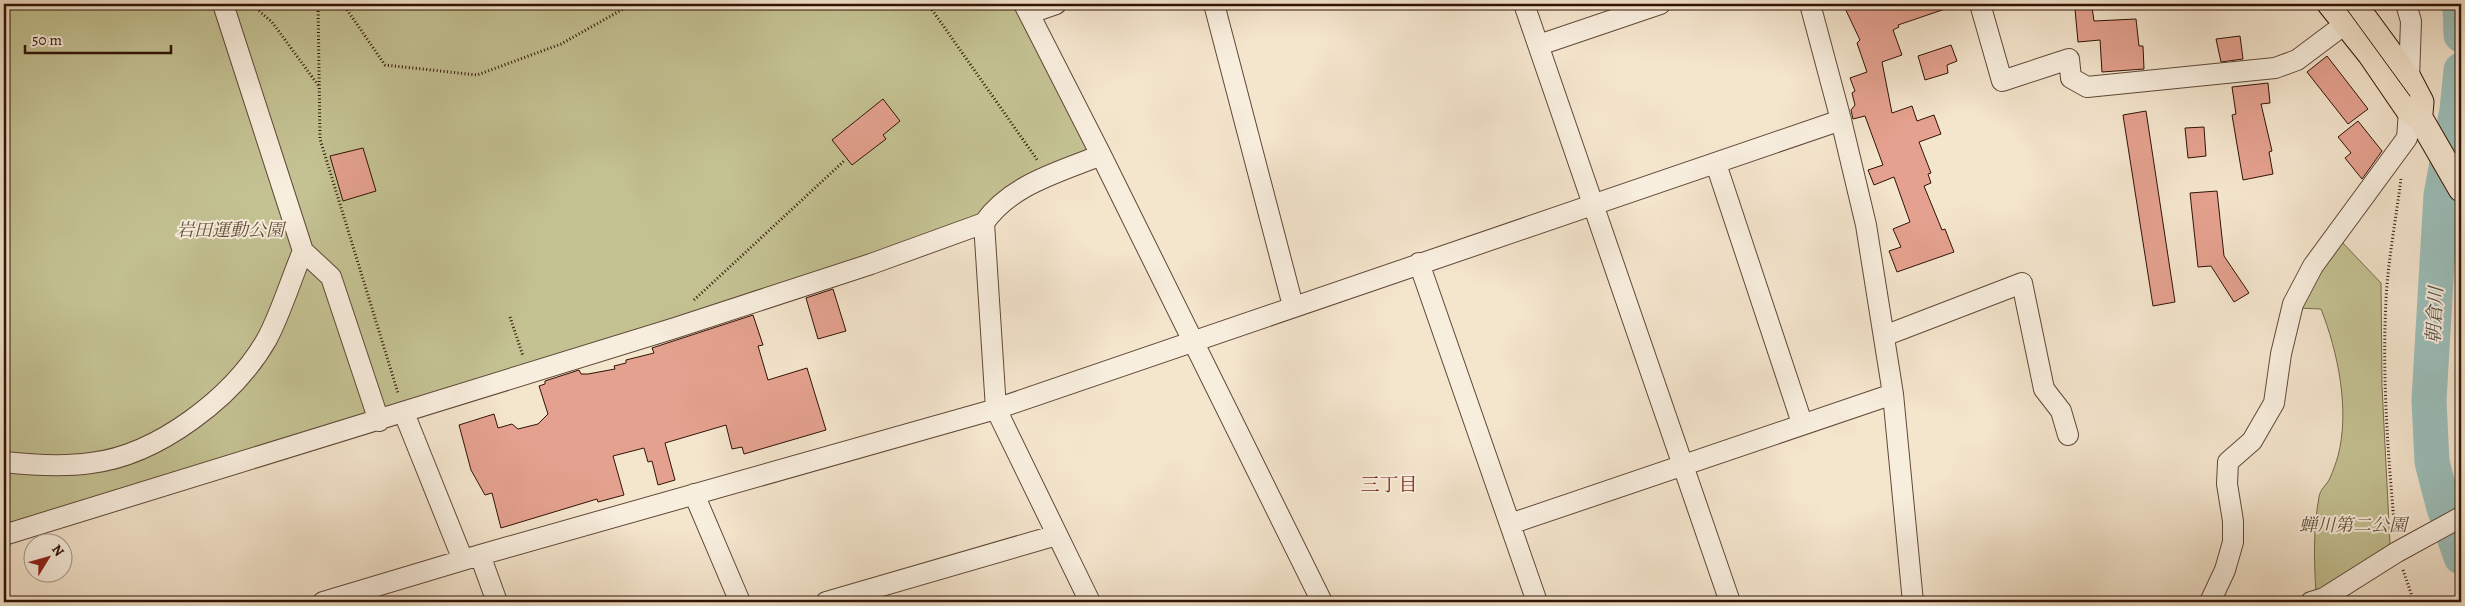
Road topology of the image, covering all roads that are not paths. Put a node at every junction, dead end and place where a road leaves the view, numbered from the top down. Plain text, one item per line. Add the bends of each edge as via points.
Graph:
1 (222, 4) edge
2 (1056, 4) edge
3 (1214, 4) edge
4 (1524, 4) edge
5 (1660, 4) edge
6 (1810, 4) edge
7 (1980, 4) edge
8 (2330, 4) edge
9 (2406, 4) edge
10 (1027, 9) edge
11 (2353, 13) edge
12 (1539, 45) junction
13 (2409, 79) junction
14 (2415, 115) junction
15 (1841, 120) junction
16 (1101, 155) junction
17 (1716, 164) junction
18 (2461, 189) edge
19 (1592, 206) junction
20 (984, 223) junction
21 (303, 251) junction
22 (1420, 264) junction
23 (1293, 306) junction
24 (1884, 336) junction
25 (1194, 341) junction
26 (1893, 394) junction
27 (996, 408) junction
28 (404, 413) junction
29 (379, 421) junction
30 (1802, 423) junction
31 (2068, 435) dead end
32 (4, 462) edge
33 (1683, 464) junction
34 (694, 494) junction
35 (2461, 517) edge
36 (1510, 524) junction
37 (4, 535) edge
38 (1057, 535) junction
39 (471, 558) junction
40 (2320, 601) edge
41 (323, 602) edge
42 (497, 602) edge
43 (740, 602) edge
44 (826, 602) edge
45 (1090, 602) edge
46 (1322, 602) edge
47 (1537, 602) edge
48 (1730, 602) edge
49 (1914, 602) edge
50 (2210, 602) edge

1 - 21 street
2 - 10 street
3 - 23 street
4 - 12 street
5 - 12 street
6 - 15 street
7 - 11 street via 2002,81 2069,59 2071,78 2088,87 2275,68 2297,60
8 - 11 main road
9 - 13 street via 2411,20
10 - 16 street
11 - 13 main road
11 - 14 main road via 2370,54
12 - 19 street
13 - 14 main road via 2421,102
14 - 18 main road
14 - 50 street via 2407,138 2313,266 2293,304 2274,403 2252,441 2228,462 2233,542 2225,570
15 - 17 street
15 - 24 street via 1866,225
16 - 20 street via 1030,182 993,211
16 - 25 street
17 - 19 street
17 - 30 street
19 - 22 street
19 - 33 street
20 - 27 street
20 - 28 street via 676,328
21 - 29 street via 331,277
21 - 32 street via 266,340 242,373 202,411 156,441 114,458 92,463
22 - 23 street
22 - 36 street
23 - 25 street
24 - 26 street
24 - 31 street via 2022,283 2044,389 2062,412
25 - 27 street
25 - 46 street
26 - 30 street
26 - 49 street
27 - 34 street
27 - 38 street
28 - 29 street
28 - 39 street
29 - 37 street
30 - 33 street
33 - 36 street
33 - 48 street
34 - 39 street
34 - 43 street
35 - 40 street via 2402,549
36 - 47 street
38 - 44 street
38 - 45 street
39 - 41 street
39 - 42 street

